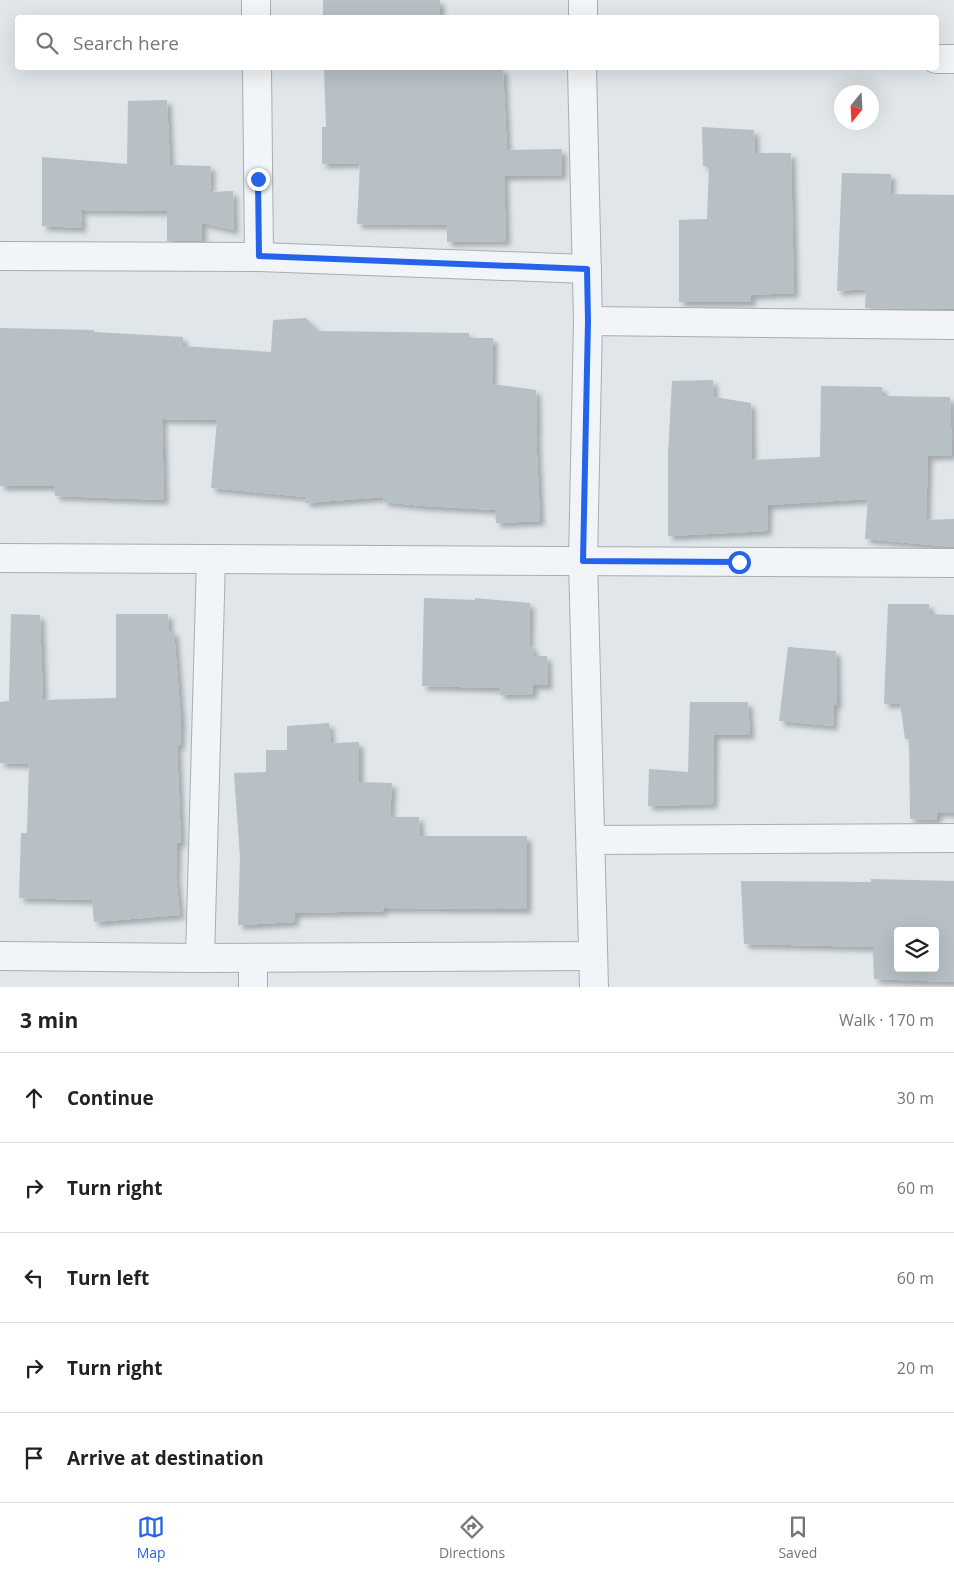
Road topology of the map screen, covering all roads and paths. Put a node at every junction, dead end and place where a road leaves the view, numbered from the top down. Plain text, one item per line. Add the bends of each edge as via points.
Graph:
1 (256, 0) edge
2 (583, 0) edge
3 (256, 15) edge
4 (583, 15) edge
5 (939, 58) edge
6 (954, 59) edge
7 (257, 70) edge
8 (582, 70) edge
9 (0, 256) edge
10 (259, 256) junction
11 (587, 269) junction
12 (588, 321) junction
13 (954, 324) edge
14 (0, 558) edge
15 (210, 559) junction
16 (583, 561) junction
17 (954, 563) edge
18 (954, 838) edge
19 (591, 840) junction
20 (0, 956) edge
21 (593, 956) junction
22 (200, 958) junction
23 (252, 958) junction
24 (253, 987) edge
25 (594, 987) edge

1 - 3 street
2 - 4 street
5 - 6 street
7 - 10 street
8 - 11 street
9 - 10 street
10 - 11 street
11 - 12 street
12 - 13 street
12 - 16 street
14 - 15 street
15 - 16 street
15 - 22 street
16 - 17 street
16 - 19 street
18 - 19 street
19 - 21 street
20 - 22 street
21 - 23 street
21 - 25 street
22 - 23 street
23 - 24 street

